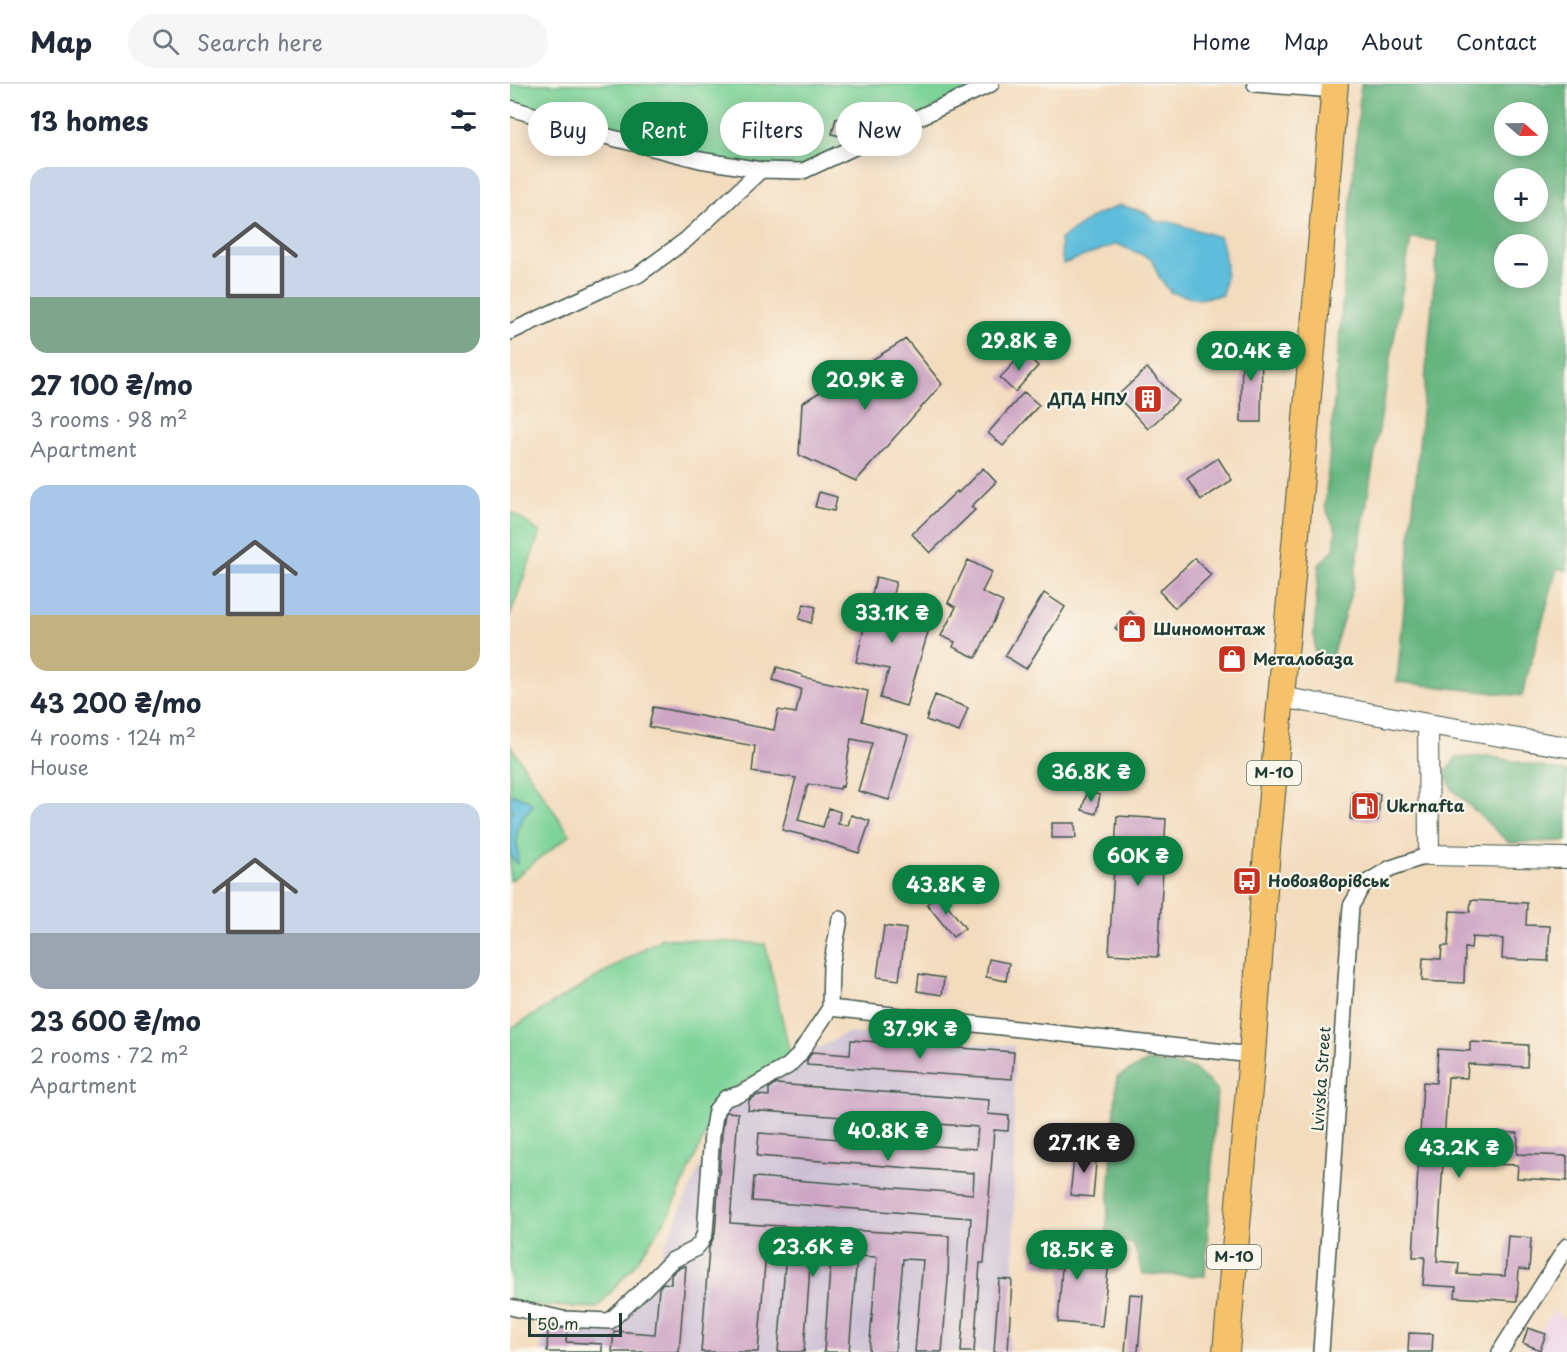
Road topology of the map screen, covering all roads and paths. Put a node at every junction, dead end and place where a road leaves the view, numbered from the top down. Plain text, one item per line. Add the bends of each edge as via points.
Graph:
1 (991, 84) edge
2 (1255, 84) edge
3 (1335, 87) edge
4 (510, 108) edge
5 (761, 170) junction
6 (510, 332) edge
7 (1281, 698) junction
8 (1428, 724) junction
9 (1567, 747) edge
10 (1429, 855) junction
11 (1567, 858) edge
12 (840, 919) dead end
13 (830, 1008) junction
14 (1252, 1055) junction
15 (1567, 1246) edge
16 (510, 1307) edge
17 (1226, 1352) edge
18 (1321, 1352) edge
19 (1500, 1352) edge

1 - 5 street via 803,171
2 - 3 street
3 - 7 highway, М-10
4 - 5 street via 700,160
5 - 6 street via 686,240 638,274
7 - 8 street
7 - 14 highway, М-10
8 - 9 street
8 - 10 street
10 - 11 street
10 - 18 street, Lvivska Street via 1391,868 1363,885 1352,906
12 - 13 street via 831,966
13 - 14 street
13 - 16 street via 788,1066 726,1098 716,1110 705,1233 694,1249 671,1261 610,1321 563,1319
14 - 17 highway, М-10
15 - 19 street

